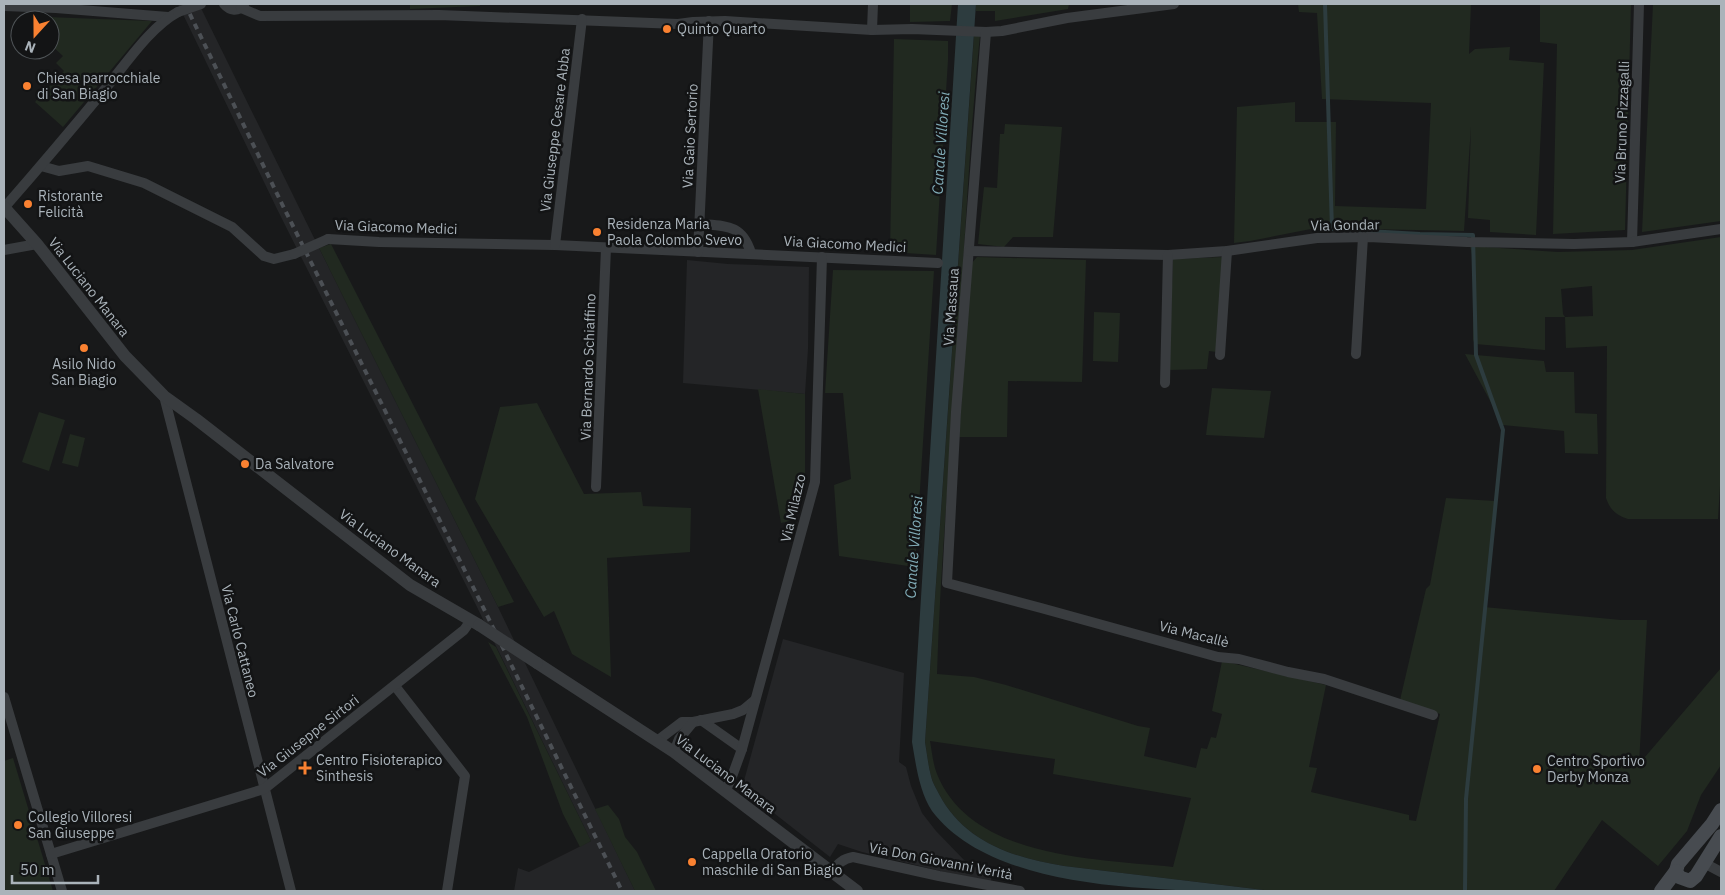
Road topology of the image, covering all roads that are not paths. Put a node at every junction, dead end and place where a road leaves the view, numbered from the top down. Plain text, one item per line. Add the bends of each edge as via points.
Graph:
1 (201, 4) edge
2 (224, 4) edge
3 (873, 4) edge
4 (1174, 4) edge
5 (1639, 4) edge
6 (4, 6) edge
7 (243, 6) edge
8 (168, 17) junction
9 (582, 19) junction
10 (709, 21) junction
11 (872, 30) junction
12 (982, 32) junction
13 (41, 166) junction
14 (4, 208) edge
15 (700, 224) junction
16 (1721, 229) edge
17 (1363, 238) junction
18 (1632, 242) junction
19 (37, 244) junction
20 (556, 245) junction
21 (606, 248) junction
22 (4, 250) edge
23 (969, 251) junction
24 (1227, 251) junction
25 (698, 252) junction
26 (751, 253) junction
27 (1168, 254) junction
28 (822, 257) junction
29 (938, 263) dead end
30 (1356, 354) dead end
31 (1220, 355) dead end
32 (1165, 383) dead end
33 (164, 396) junction
34 (596, 487) dead end
35 (947, 583) joint
36 (475, 623) junction
37 (395, 686) junction
38 (4, 697) edge
39 (755, 700) junction
40 (1433, 715) dead end
41 (697, 721) junction
42 (657, 741) junction
43 (742, 749) junction
44 (674, 752) junction
45 (264, 789) junction
46 (725, 792) junction
47 (1721, 810) edge
48 (1721, 836) edge
49 (51, 854) junction
50 (1704, 863) junction
51 (831, 872) junction
52 (1721, 872) edge
53 (1681, 876) junction
54 (62, 891) edge
55 (290, 891) edge
56 (447, 891) edge
57 (857, 891) edge
58 (1020, 891) edge
59 (1661, 891) edge
60 (1675, 891) edge

1 - 8 street, bridge
2 - 7 street via 233,10
3 - 11 street
4 - 12 street
5 - 18 street, Via Bruno Pizzagalli
6 - 8 street
7 - 9 street via 260,16 439,15
8 - 13 street
9 - 10 street via 678,24
9 - 20 street, Via Giuseppe Cesare Abba
10 - 11 street
10 - 15 street, Via Gaio Sertorio
11 - 12 street
12 - 23 street, Via Massaua
13 - 14 street
13 - 20 street, Via Giacomo Medici, bridge via 59,171 88,166 144,183 232,227 264,256 274,259 328,239
14 - 19 street, Via Luciano Manara
15 - 25 street, Via Gaio Sertorio
15 - 26 street via 725,225 739,232 747,239
16 - 18 street, Via Gondar
17 - 18 street, Via Gondar via 1488,243
17 - 24 street, Via Gondar via 1317,238
17 - 30 street
19 - 22 street
19 - 33 street, Via Luciano Manara via 125,356
20 - 21 street, Via Giacomo Medici
21 - 25 street, Via Giacomo Medici
21 - 34 street, Via Bernardo Schiaffino
23 - 27 street, Via Gondar
23 - 35 street, Via Massaua
24 - 27 street, Via Gondar
24 - 31 street
25 - 26 street, Via Giacomo Medici
26 - 28 street, Via Giacomo Medici
27 - 32 street
28 - 29 street, Via Giacomo Medici
28 - 39 street, Via Milazzo via 815,482
33 - 36 street, Via Luciano Manara via 410,585
33 - 45 street, Via Carlo Cattaneo
35 - 40 street, Via Macallè via 1218,656 1324,679
36 - 37 street, Via Giuseppe Sirtori
36 - 42 street, Via Luciano Manara, bridge
37 - 45 street, Via Giuseppe Sirtori
37 - 56 street via 465,776
38 - 49 street
39 - 41 street via 733,714
39 - 43 street, Via Milazzo
41 - 42 street via 682,722
41 - 43 street
41 - 44 street via 679,739
42 - 44 street, Via Luciano Manara
43 - 46 street, Via Milazzo
44 - 46 street, Via Luciano Manara
45 - 49 street, Via Giuseppe Sirtori
45 - 55 street, Via Carlo Cattaneo
46 - 51 street, Via Luciano Manara
47 - 53 main road via 1683,857
48 - 50 main road
49 - 54 street
50 - 52 street
50 - 53 main road via 1690,881
51 - 57 street, Via Luciano Manara
51 - 58 street, Via Don Giovanni Verità via 840,862 853,857
53 - 59 main road
53 - 60 main road

